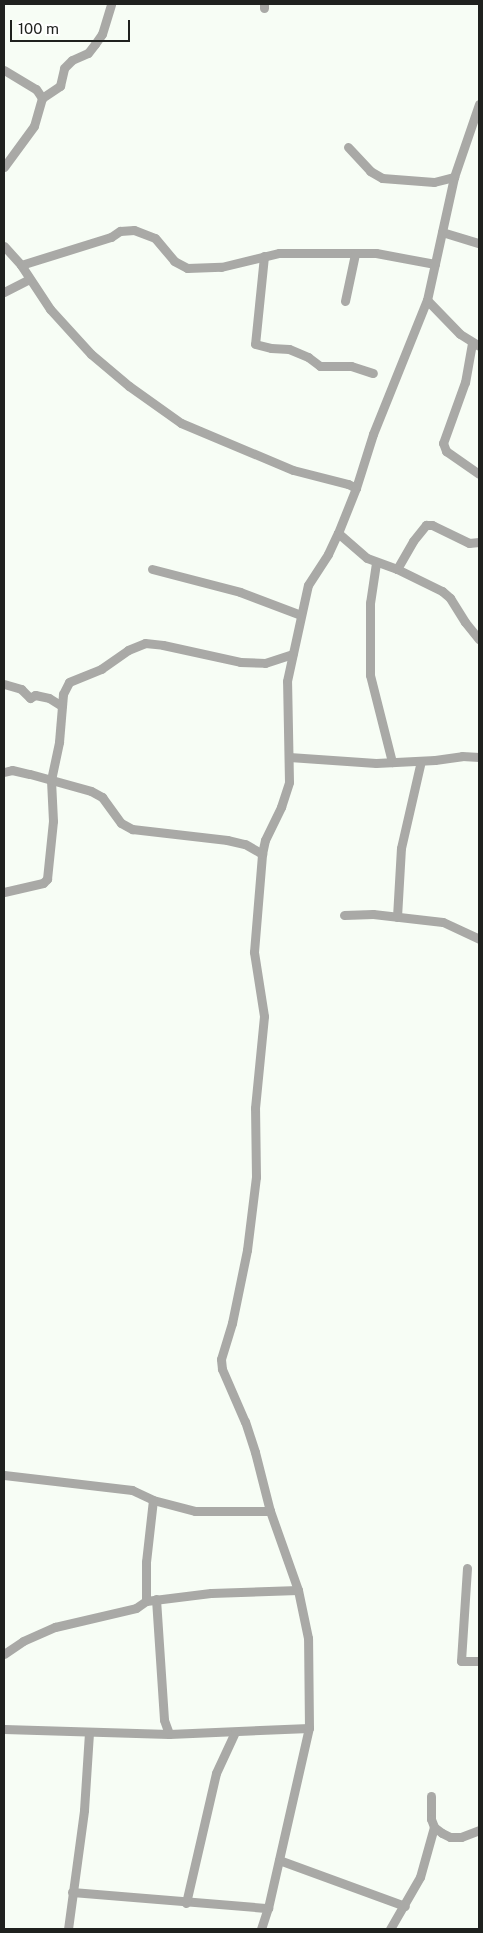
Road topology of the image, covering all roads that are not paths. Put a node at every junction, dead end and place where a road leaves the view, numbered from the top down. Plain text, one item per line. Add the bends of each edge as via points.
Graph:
1 (111, 4) edge
2 (4, 70) edge
3 (42, 98) junction
4 (479, 105) edge
5 (348, 148) dead end
6 (4, 166) edge
7 (454, 178) junction
8 (442, 232) junction
9 (479, 243) edge
10 (4, 246) edge
11 (355, 254) junction
12 (264, 256) junction
13 (435, 264) junction
14 (21, 265) junction
15 (29, 279) junction
16 (4, 292) edge
17 (427, 300) junction
18 (345, 301) dead end
19 (476, 345) edge
20 (373, 373) dead end
21 (479, 474) edge
22 (356, 488) junction
23 (338, 533) junction
24 (479, 542) edge
25 (376, 562) junction
26 (152, 569) dead end
27 (398, 569) junction
28 (300, 615) junction
29 (479, 639) edge
30 (293, 654) junction
31 (4, 684) edge
32 (62, 706) junction
33 (289, 757) junction
34 (479, 757) edge
35 (392, 762) junction
36 (421, 762) junction
37 (4, 772) edge
38 (51, 780) junction
39 (262, 854) junction
40 (4, 892) edge
41 (344, 916) dead end
42 (398, 917) junction
43 (479, 939) edge
44 (4, 1475) edge
45 (153, 1500) junction
46 (270, 1512) junction
47 (467, 1568) dead end
48 (298, 1590) junction
49 (156, 1599) junction
50 (146, 1601) junction
51 (4, 1654) edge
52 (479, 1661) edge
53 (309, 1728) junction
54 (4, 1729) edge
55 (89, 1732) junction
56 (235, 1732) junction
57 (169, 1734) junction
58 (431, 1796) dead end
59 (434, 1827) junction
60 (479, 1830) edge
61 (279, 1860) junction
62 (72, 1892) junction
63 (186, 1903) junction
64 (404, 1906) junction
65 (268, 1908) junction
66 (68, 1929) edge
67 (261, 1929) edge
68 (390, 1929) edge

1 - 3 street via 102,34 95,44 88,53 72,60 64,68 60,86
2 - 3 street via 36,89
3 - 6 street via 34,126
4 - 7 street
5 - 7 street via 370,171 382,178 425,182
7 - 8 street
8 - 9 street
8 - 13 street
10 - 14 street
11 - 12 street via 279,253
11 - 13 street via 376,253
11 - 18 street
12 - 14 street via 221,267 182,267 155,238 134,230 120,231 111,237
12 - 20 street via 255,344 290,349 323,367 351,366
13 - 17 street
14 - 15 street
15 - 16 street
15 - 22 street via 50,310 90,354 182,423 294,470
17 - 19 street
17 - 22 street via 373,434
19 - 21 street via 443,443 446,451
22 - 23 street
23 - 25 street
23 - 28 street via 308,585
24 - 27 street via 469,543 426,524
25 - 27 street
25 - 35 street via 370,603 370,675
26 - 28 street via 240,592
27 - 29 street via 446,594
28 - 30 street
30 - 32 street via 265,663 240,662 145,643 128,650 101,670 70,682 62,694
30 - 33 street via 287,681
31 - 32 street via 21,689 30,698 35,695 49,698
32 - 38 street via 60,742
33 - 35 street
33 - 39 street via 289,782
34 - 36 street
35 - 36 street
36 - 42 street via 399,865
37 - 38 street via 12,770
38 - 39 street via 86,788 99,795 116,818 132,829 227,840 245,844
38 - 40 street via 53,821 47,879 43,883
39 - 46 street via 254,952 264,1016 255,1108 256,1177 247,1250 221,1359 225,1379 255,1452
41 - 42 street via 373,914
42 - 43 street via 443,922
44 - 45 street via 132,1490
45 - 46 street via 194,1511
45 - 50 street via 146,1562
46 - 48 street
47 - 52 street via 461,1661
48 - 49 street via 211,1593
48 - 53 street via 308,1638
49 - 50 street
49 - 57 street via 164,1720
50 - 51 street via 136,1608 55,1626
53 - 56 street
53 - 61 street
54 - 55 street
55 - 57 street
55 - 62 street via 84,1810
56 - 57 street
56 - 63 street via 216,1773
58 - 59 street
59 - 60 street via 450,1837 471,1835
59 - 64 street via 420,1878
61 - 64 street
61 - 65 street
62 - 63 street
62 - 66 street
63 - 65 street
64 - 68 street
65 - 67 street

